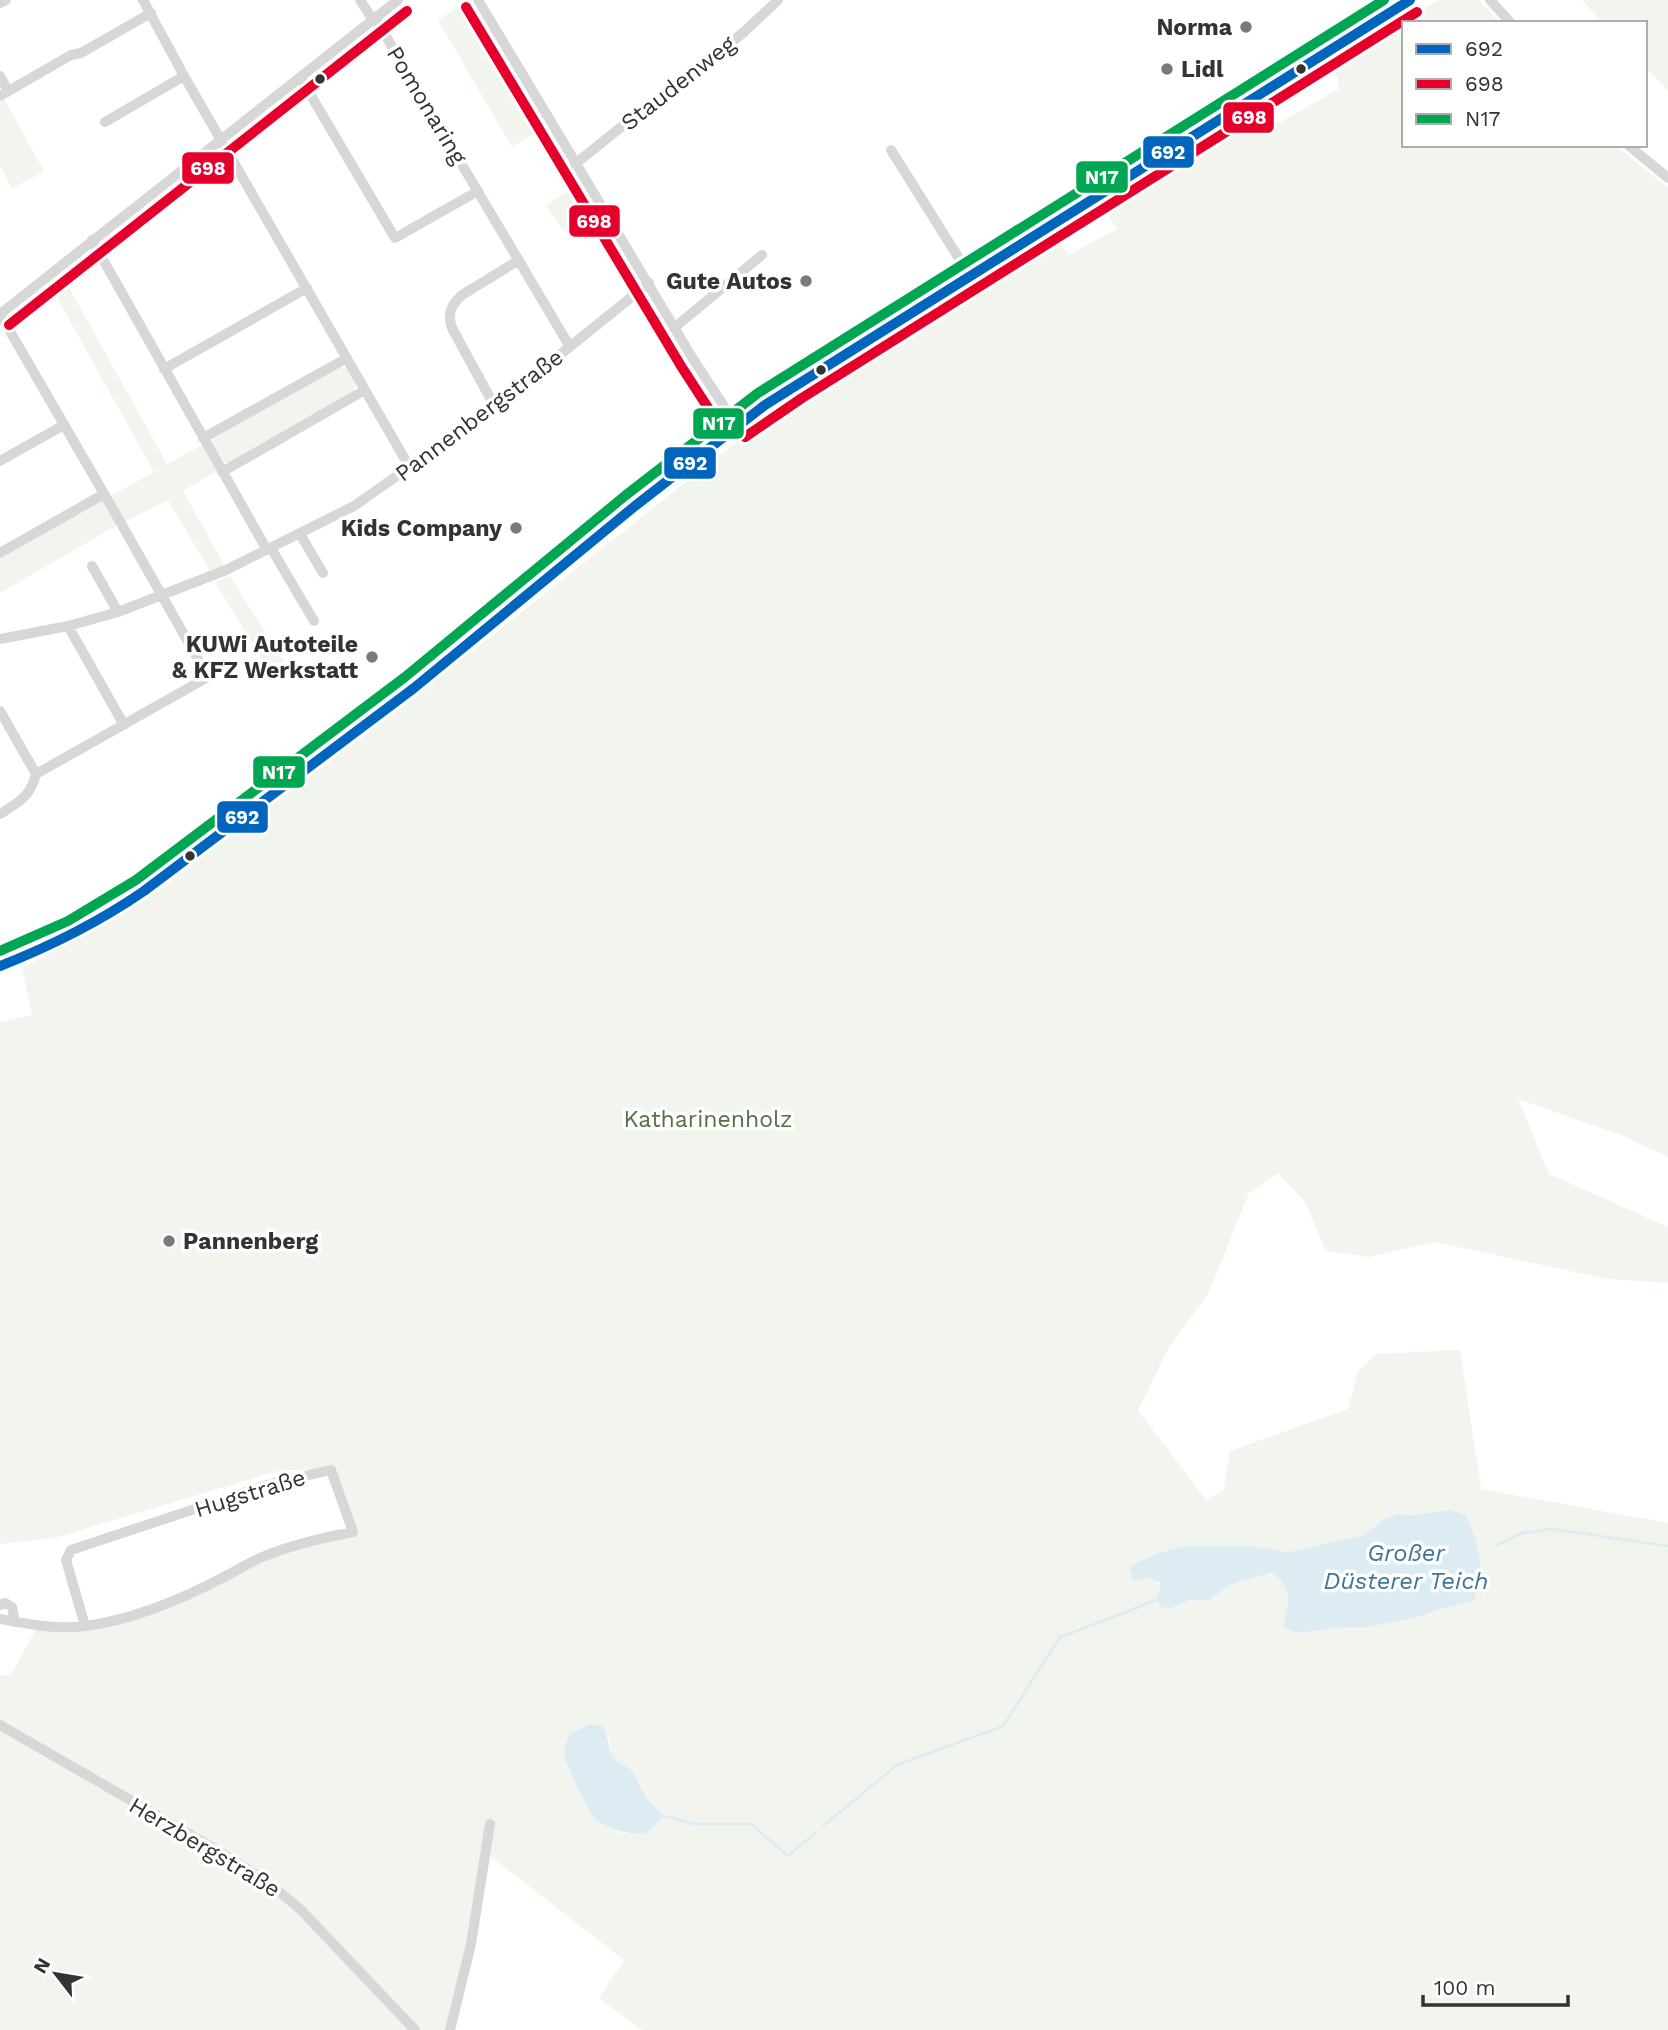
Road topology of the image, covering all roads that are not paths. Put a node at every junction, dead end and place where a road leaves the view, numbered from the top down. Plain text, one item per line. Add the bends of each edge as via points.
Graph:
1 (6, 0) edge
2 (143, 0) edge
3 (360, 0) edge
4 (398, 0) edge
5 (478, 0) edge
6 (778, 0) edge
7 (1409, 0) edge
8 (1490, 0) edge
9 (0, 4) edge
10 (151, 13) junction
11 (374, 19) junction
12 (1509, 21) edge
13 (0, 76) edge
14 (184, 76) junction
15 (300, 77) junction
16 (4, 93) edge
17 (105, 122) dead end
18 (222, 138) junction
19 (1630, 147) edge
20 (891, 150) dead end
21 (575, 164) junction
22 (1668, 178) edge
23 (478, 191) junction
24 (92, 240) junction
25 (762, 255) dead end
26 (519, 260) junction
27 (970, 276) junction
28 (649, 283) junction
29 (307, 288) junction
30 (0, 314) edge
31 (674, 328) junction
32 (570, 347) junction
33 (347, 358) junction
34 (164, 369) junction
35 (365, 390) junction
36 (495, 407) junction
37 (64, 425) junction
38 (737, 426) junction
39 (203, 438) junction
40 (0, 461) edge
41 (410, 468) junction
42 (222, 472) junction
43 (104, 494) junction
44 (300, 534) junction
45 (269, 549) junction
46 (0, 553) edge
47 (92, 566) dead end
48 (323, 573) dead end
49 (161, 596) junction
50 (118, 612) junction
51 (314, 621) dead end
52 (68, 626) junction
53 (0, 639) edge
54 (0, 710) edge
55 (124, 724) junction
56 (36, 774) junction
57 (0, 814) edge
58 (0, 966) edge
59 (0, 1605) edge
60 (0, 1619) edge
61 (15, 1622) junction
62 (85, 1626) junction
63 (0, 1725) edge
64 (490, 1824) dead end
65 (415, 2030) edge
66 (450, 2030) edge

1 - 9 street
2 - 10 street
3 - 11 street, Pomonaring
4 - 11 street
5 - 21 street
6 - 21 street, Staudenweg via 688,78
7 - 27 main road
8 - 12 street
10 - 14 street
10 - 16 street
11 - 15 street
11 - 23 street, Pomonaring
13 - 16 street
14 - 17 street
14 - 18 street
15 - 18 street
15 - 23 street, Pomonaring via 396,237
18 - 24 street
18 - 29 street
19 - 22 street
20 - 27 street
21 - 28 street
23 - 26 street, Pomonaring
24 - 30 street
24 - 34 street
25 - 31 street
26 - 32 street, Pomonaring
26 - 36 street via 462,295 450,311 452,328
27 - 38 main road
28 - 31 street
28 - 32 street, Pannenbergstraße
29 - 33 street
29 - 34 street
30 - 37 street
31 - 38 street
32 - 36 street, Pannenbergstraße
33 - 35 street
33 - 39 street
34 - 39 street
35 - 41 street
35 - 42 street
36 - 41 street, Pannenbergstraße
37 - 40 street
37 - 43 street
38 - 58 main road via 414,688 132,899 57,943
39 - 42 street
41 - 44 street, Pannenbergstraße via 354,506
42 - 45 street
43 - 46 street
43 - 49 street
44 - 45 street, Pannenbergstraße
44 - 48 street
45 - 49 street, Pannenbergstraße
45 - 51 street
47 - 50 street
49 - 50 street, Pannenbergstraße
49 - 55 street via 208,677
50 - 52 street, Pannenbergstraße
52 - 53 street, Pannenbergstraße
52 - 55 street
54 - 56 street
55 - 56 street
56 - 57 street via 26,797
59 - 61 street via 12,1607
60 - 61 street, Hugstraße
61 - 62 street, Hugstraße
62 - 62 street, Hugstraße via 128,1617 176,1599 302,1542 352,1532 331,1469 270,1484 71,1550 66,1560
63 - 65 street, Herzbergstraße via 269,1883 301,1910
64 - 66 street via 471,1944

